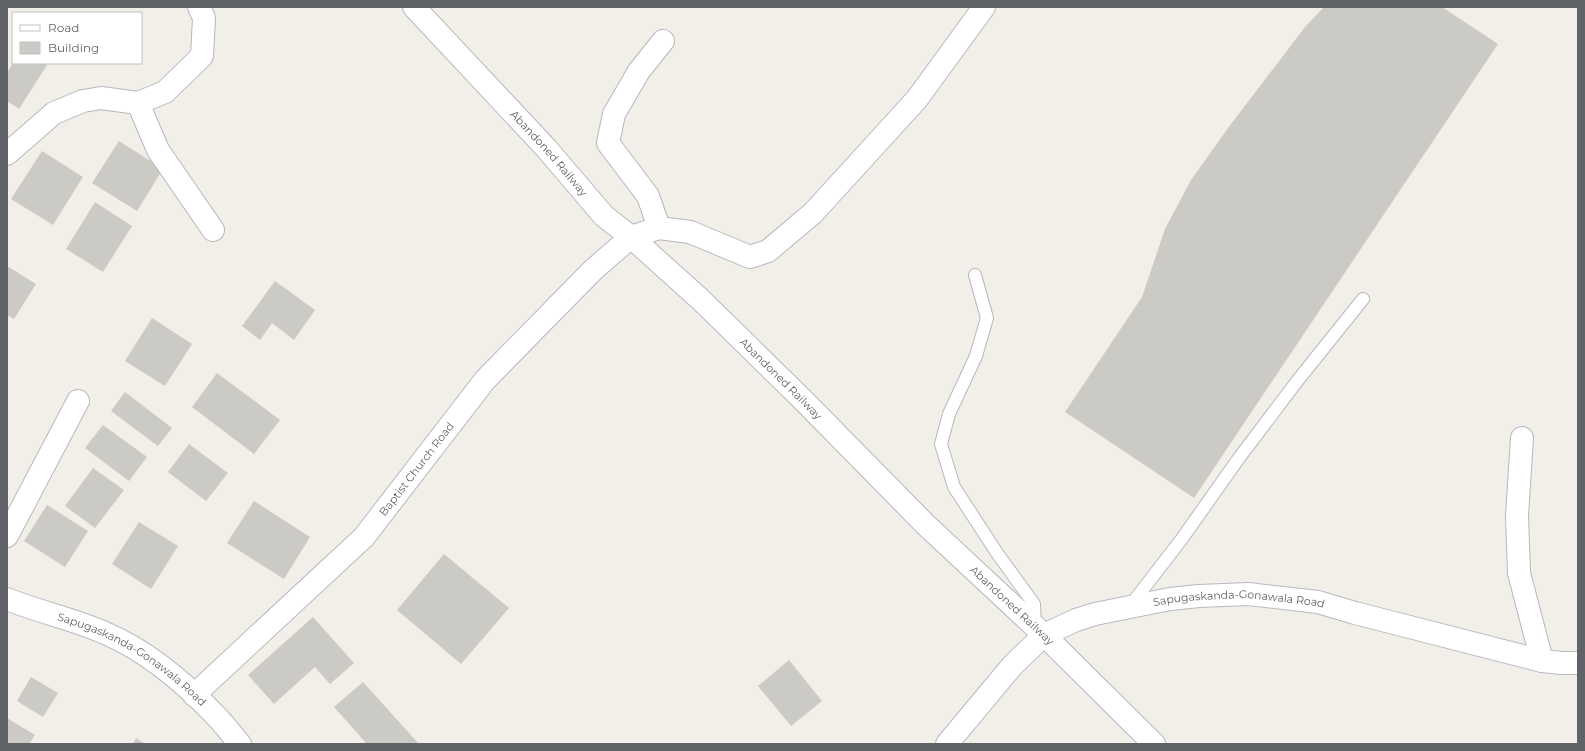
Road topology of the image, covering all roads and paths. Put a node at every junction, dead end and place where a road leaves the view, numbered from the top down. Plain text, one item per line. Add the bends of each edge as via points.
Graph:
1 (199, 7) edge
2 (414, 7) edge
3 (984, 7) edge
4 (663, 41) dead end
5 (138, 103) junction
6 (7, 154) edge
7 (659, 228) junction
8 (213, 230) dead end
9 (631, 237) junction
10 (975, 274) dead end
11 (1363, 299) dead end
12 (78, 401) dead end
13 (1522, 438) dead end
14 (7, 536) edge
15 (7, 599) edge
16 (1128, 608) junction
17 (1040, 631) junction
18 (1542, 661) junction
19 (1578, 663) edge
20 (194, 695) junction
21 (240, 744) edge
22 (947, 744) edge
23 (1154, 744) edge

1 - 5 street via 204,18 202,56 165,92
2 - 9 street, Abandoned Railway via 546,148 604,216
3 - 7 street via 917,99 813,213 768,251 750,257 690,232
4 - 7 street via 639,71 614,114 608,143 648,196
5 - 6 street via 101,98 83,101 54,113
5 - 8 street via 158,150
7 - 9 street
9 - 17 street, Abandoned Railway via 701,300 926,525
9 - 20 street, Baptist Church Road via 593,270 485,380 364,537
10 - 17 lane via 987,318 976,356 949,414 941,444 954,487 1034,604
11 - 16 lane via 1243,452 1181,540
12 - 14 street
13 - 18 street via 1517,516 1519,573
15 - 20 street, Sapugaskanda-Gonawala Road via 106,633 152,660
16 - 17 street, Sapugaskanda-Gonawala Road via 1095,614
16 - 18 street, Sapugaskanda-Gonawala Road via 1170,599 1248,594 1318,602
17 - 22 street, Sapugaskanda-Gonawala Road
17 - 23 street, Abandoned Railway
18 - 19 street, Sapugaskanda-Gonawala Road
20 - 21 street, Sapugaskanda-Gonawala Road

